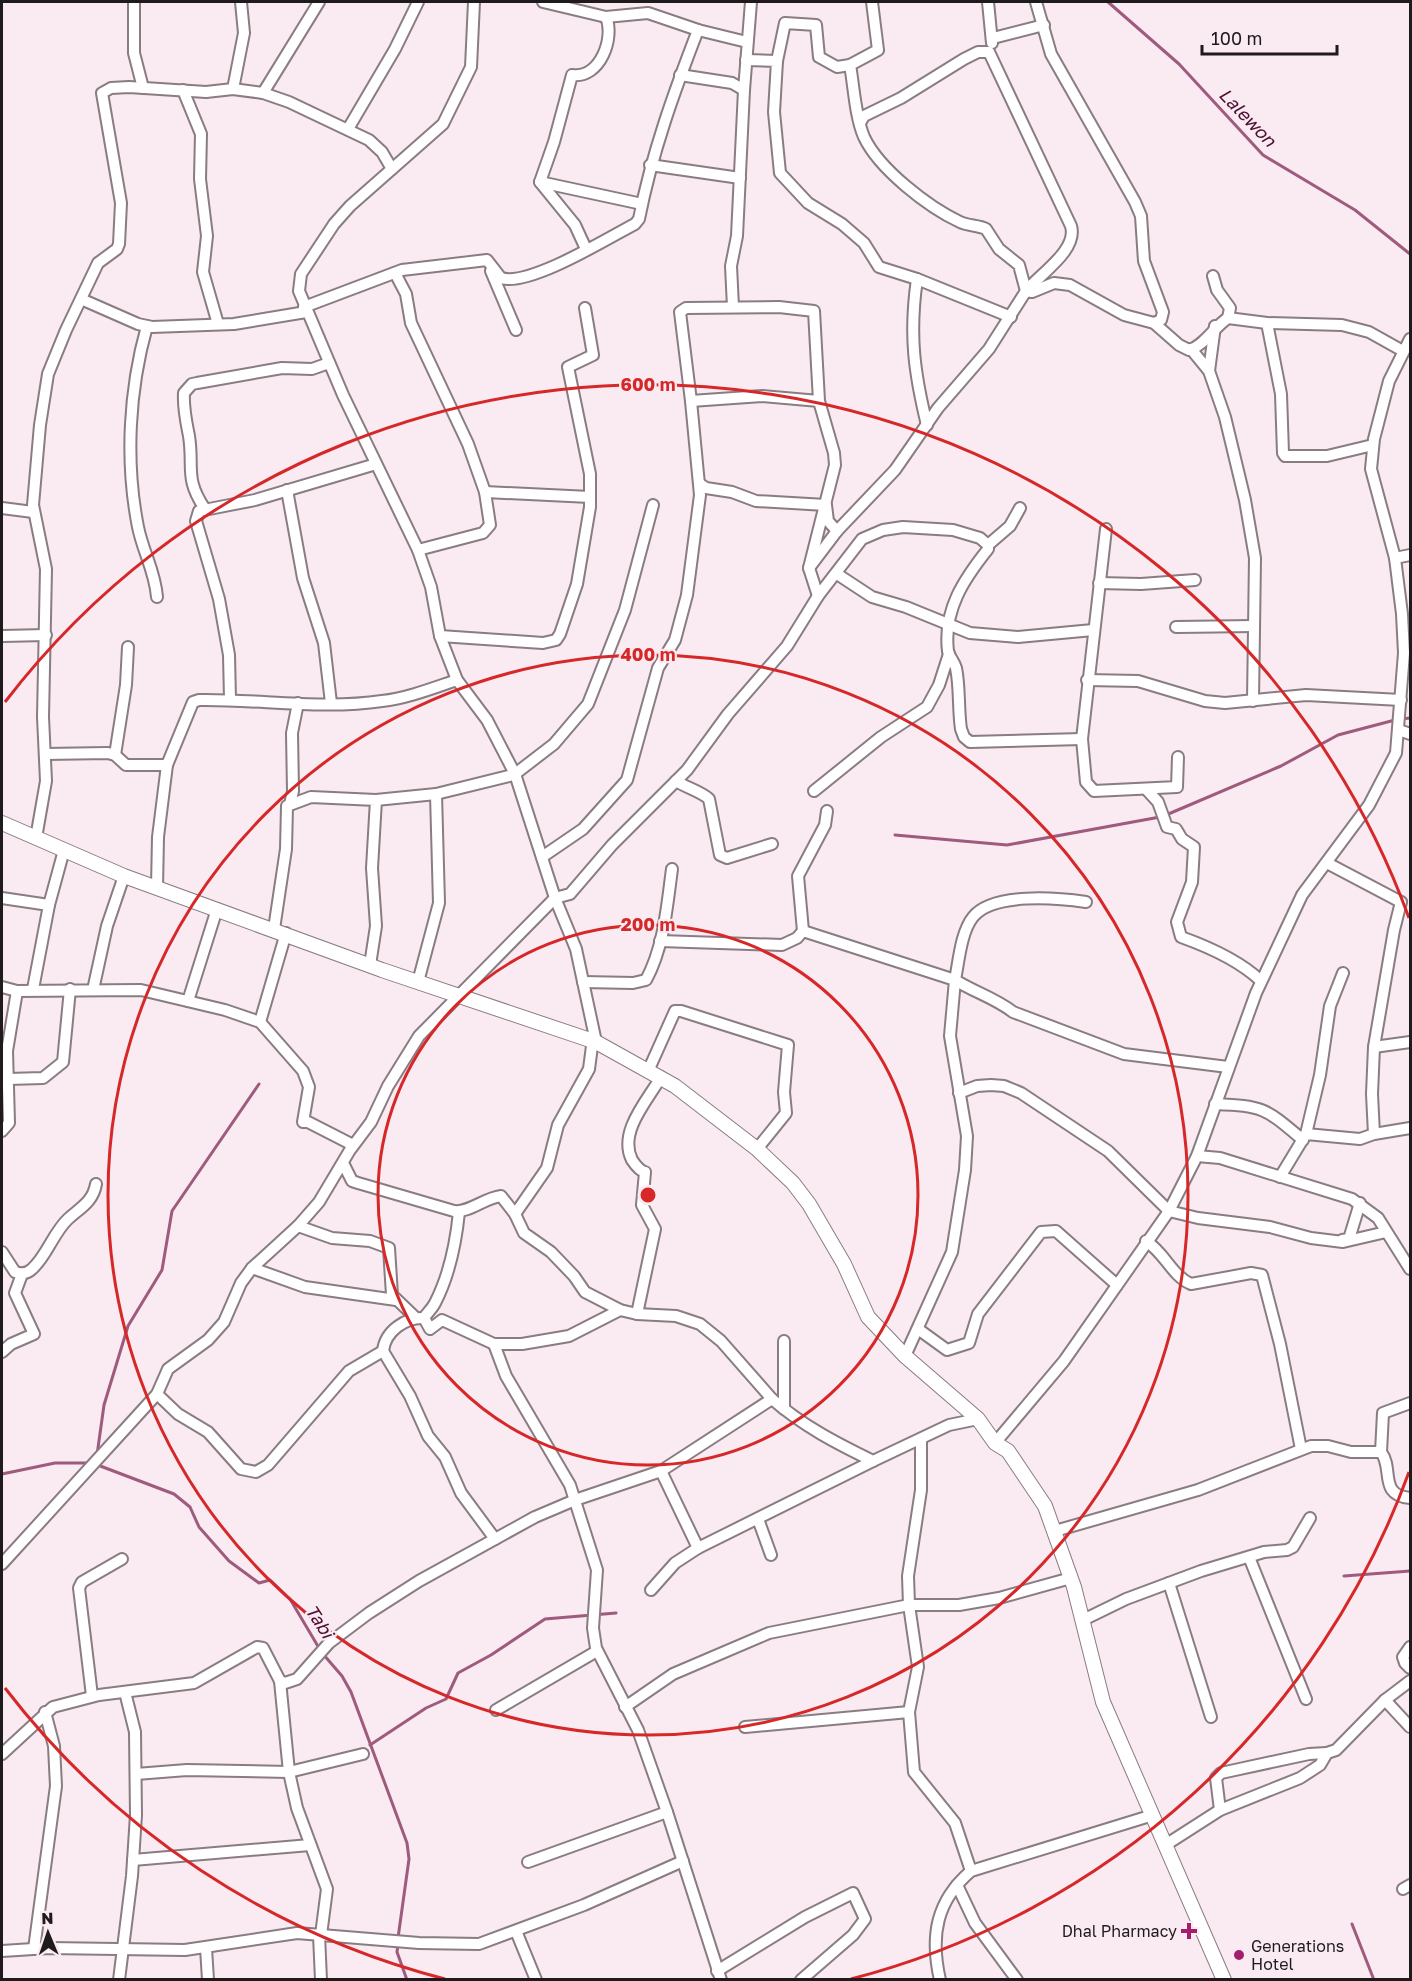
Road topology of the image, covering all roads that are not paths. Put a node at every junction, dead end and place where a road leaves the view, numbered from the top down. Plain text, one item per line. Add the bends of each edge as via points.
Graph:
1 (134, 2) edge
2 (241, 2) edge
3 (319, 2) edge
4 (418, 2) edge
5 (474, 2) edge
6 (543, 2) edge
7 (751, 2) edge
8 (872, 2) edge
9 (988, 2) edge
10 (1036, 2) edge
11 (606, 17) junction
12 (1044, 25) junction
13 (698, 30) junction
14 (993, 38) junction
15 (747, 42) junction
16 (989, 52) junction
17 (746, 60) junction
18 (777, 61) junction
19 (850, 64) junction
20 (680, 75) junction
21 (143, 88) junction
22 (234, 89) junction
23 (183, 90) junction
24 (744, 90) junction
25 (263, 93) junction
26 (860, 123) junction
27 (348, 129) junction
28 (650, 165) junction
29 (392, 169) junction
30 (740, 178) junction
31 (540, 182) junction
32 (642, 204) junction
33 (586, 249) junction
34 (487, 260) junction
35 (395, 273) junction
36 (1213, 276) dead end
37 (917, 279) junction
38 (1026, 291) junction
39 (81, 299) junction
40 (733, 307) junction
41 (585, 308) dead end
42 (305, 309) junction
43 (1011, 317) junction
44 (1228, 318) junction
45 (1154, 323) junction
46 (1267, 323) junction
47 (218, 324) junction
48 (147, 326) junction
49 (1215, 326) junction
50 (516, 330) dead end
51 (1410, 339) edge
52 (1191, 349) junction
53 (1403, 351) junction
54 (329, 363) junction
55 (1209, 371) junction
56 (691, 401) junction
57 (819, 401) junction
58 (927, 425) junction
59 (1373, 446) junction
60 (376, 465) junction
61 (700, 484) junction
62 (287, 490) junction
63 (485, 492) junction
64 (590, 497) junction
65 (826, 505) junction
66 (653, 506) dead end
67 (2, 508) edge
68 (1020, 508) dead end
69 (205, 509) junction
70 (33, 512) junction
71 (1106, 529) dead end
72 (837, 531) junction
73 (988, 544) junction
74 (418, 550) junction
75 (1410, 555) edge
76 (1395, 558) junction
77 (809, 568) junction
78 (837, 574) junction
79 (1195, 580) dead end
80 (1099, 583) junction
81 (818, 596) junction
82 (157, 597) dead end
83 (949, 624) junction
84 (1254, 626) junction
85 (1176, 627) dead end
86 (1093, 630) junction
87 (46, 635) junction
88 (2, 636) edge
89 (440, 636) junction
90 (128, 647) dead end
91 (949, 654) junction
92 (1407, 658) edge
93 (457, 680) junction
94 (1088, 680) junction
95 (230, 699) junction
96 (1401, 700) junction
97 (1253, 701) junction
98 (298, 702) junction
99 (331, 703) junction
100 (1399, 729) junction
101 (1410, 734) edge
102 (1083, 739) junction
103 (46, 754) junction
104 (115, 755) junction
105 (1178, 757) dead end
106 (167, 765) junction
107 (514, 774) junction
108 (676, 781) junction
109 (1167, 789) junction
110 (1147, 790) junction
111 (814, 791) dead end
112 (436, 794) junction
113 (376, 801) junction
114 (1158, 802) junction
115 (290, 804) junction
116 (827, 811) dead end
117 (2, 823) edge
118 (36, 838) junction
119 (772, 844) dead end
120 (64, 850) junction
121 (542, 857) junction
122 (1327, 863) junction
123 (672, 869) dead end
124 (124, 876) junction
125 (157, 888) junction
126 (2, 898) edge
127 (555, 898) junction
128 (1086, 902) dead end
129 (1406, 902) edge
130 (49, 905) junction
131 (217, 909) junction
132 (280, 931) junction
133 (803, 931) junction
134 (660, 941) junction
135 (370, 965) junction
136 (1342, 973) dead end
137 (955, 980) junction
138 (1261, 981) junction
139 (418, 982) junction
140 (583, 982) junction
141 (2, 987) edge
142 (33, 989) junction
143 (70, 989) junction
144 (93, 990) junction
145 (16, 991) junction
146 (457, 995) junction
147 (188, 1001) junction
148 (260, 1022) junction
149 (596, 1042) junction
150 (1410, 1042) edge
151 (1374, 1047) junction
152 (1228, 1067) junction
153 (655, 1073) junction
154 (8, 1079) junction
155 (959, 1093) junction
156 (1215, 1104) junction
157 (1410, 1128) edge
158 (2, 1131) edge
159 (1374, 1134) junction
160 (1304, 1137) junction
161 (353, 1145) junction
162 (757, 1149) junction
163 (1197, 1155) junction
164 (343, 1163) junction
165 (1280, 1177) junction
166 (96, 1184) dead end
167 (1360, 1203) junction
168 (1169, 1211) junction
169 (459, 1212) junction
170 (515, 1214) junction
171 (298, 1226) junction
172 (1386, 1232) junction
173 (1311, 1238) junction
174 (1146, 1241) junction
175 (2, 1252) edge
176 (252, 1268) junction
177 (1410, 1269) edge
178 (22, 1274) junction
179 (1117, 1285) junction
180 (396, 1300) junction
181 (620, 1310) junction
182 (637, 1314) junction
183 (420, 1318) junction
184 (918, 1329) junction
185 (784, 1341) dead end
186 (494, 1344) junction
187 (382, 1351) junction
188 (2, 1352) edge
189 (905, 1356) junction
190 (157, 1394) junction
191 (772, 1399) junction
192 (1410, 1403) edge
193 (784, 1409) junction
194 (978, 1419) junction
195 (921, 1440) junction
196 (995, 1443) junction
197 (1301, 1449) junction
198 (1381, 1452) junction
199 (873, 1461) junction
200 (661, 1471) junction
201 (1410, 1498) edge
202 (575, 1500) junction
203 (1310, 1518) dead end
204 (758, 1519) junction
205 (1055, 1531) junction
206 (495, 1539) junction
207 (698, 1548) junction
208 (771, 1555) dead end
209 (1249, 1557) junction
210 (122, 1559) dead end
211 (2, 1564) edge
212 (1071, 1578) junction
213 (1169, 1583) junction
214 (651, 1590) dead end
215 (909, 1605) junction
216 (1083, 1620) junction
217 (1410, 1647) edge
218 (597, 1651) junction
219 (1410, 1668) edge
220 (280, 1681) junction
221 (1410, 1681) edge
222 (125, 1692) junction
223 (92, 1696) junction
224 (1306, 1699) dead end
225 (1385, 1700) junction
226 (625, 1707) junction
227 (496, 1710) dead end
228 (45, 1712) junction
229 (909, 1712) junction
230 (1211, 1717) dead end
231 (745, 1727) dead end
232 (1410, 1727) edge
233 (1327, 1753) junction
234 (2, 1754) edge
235 (363, 1754) dead end
236 (289, 1773) junction
237 (136, 1774) junction
238 (1220, 1810) junction
239 (667, 1812) junction
240 (1153, 1815) junction
241 (1167, 1844) junction
242 (310, 1845) junction
243 (133, 1860) junction
244 (683, 1861) junction
245 (528, 1862) dead end
246 (971, 1871) junction
247 (957, 1885) junction
248 (516, 1931) junction
249 (320, 1935) junction
250 (206, 1948) junction
251 (34, 1949) junction
252 (122, 1950) junction
253 (2, 1951) edge
254 (719, 1977) edge
255 (119, 1980) edge
256 (208, 1980) edge
257 (321, 1980) edge
258 (536, 1980) edge
259 (801, 1980) edge
260 (940, 1980) edge
261 (1017, 1980) edge
262 (1224, 1980) edge

1 - 21 street via 134,53
2 - 22 street via 244,33
3 - 25 street
4 - 27 street
5 - 29 street via 473,51 466,81 443,124
6 - 11 street
7 - 15 street
8 - 19 street via 878,50
9 - 14 street
10 - 12 street
11 - 13 street via 648,13
11 - 31 street via 611,28 602,57 589,71 572,75
12 - 14 street
12 - 45 street via 1051,54 1141,216 1144,261 1163,312 1161,320
13 - 15 street
13 - 20 street
14 - 16 street
15 - 17 street
16 - 26 street via 964,59 864,116
16 - 38 street via 1073,234 1069,247
17 - 18 street
17 - 24 street
18 - 19 street via 785,23 816,25 819,57 837,67
18 - 37 street via 774,112 780,173 808,203 864,243 879,267
19 - 26 street
20 - 24 street via 732,83
20 - 28 street
21 - 23 street
21 - 39 street via 111,88 102,93 120,194 119,244 98,263
22 - 23 street
22 - 25 street
23 - 47 street via 201,134 200,179 207,236 203,272
24 - 30 street
25 - 27 street
26 - 38 street via 872,151 900,180 939,211 986,229 999,249 1019,265
27 - 29 street via 369,140
28 - 30 street
28 - 32 street
29 - 42 street via 350,206 313,253 301,274 298,291
30 - 40 street via 732,266
31 - 32 street
31 - 33 street via 575,225
32 - 33 street via 635,224
33 - 34 street via 520,279 501,278
34 - 35 street
34 - 50 street
35 - 42 street
35 - 63 street via 406,294 411,323 468,444
36 - 44 street via 1217,291 1230,308
37 - 43 street
37 - 58 street via 911,317 912,350
38 - 43 street
38 - 45 street via 1054,283 1070,285 1125,315
39 - 48 street
39 - 70 street via 48,374
40 - 56 street via 686,308 680,312
40 - 57 street via 814,310
41 - 64 street via 593,355 568,367 590,474
42 - 47 street
42 - 54 street
43 - 58 street
44 - 46 street
44 - 49 street
45 - 52 street via 1179,345
46 - 53 street via 1342,324 1369,332
46 - 59 street via 1281,394 1285,456 1327,456
47 - 48 street
48 - 82 street via 136,364 130,459 142,547 153,567
49 - 52 street
49 - 55 street
51 - 53 street
52 - 55 street
53 - 59 street via 1389,381
54 - 60 street
54 - 69 street via 312,369 282,368 197,382 184,393 190,481
55 - 84 street via 1225,417 1245,500 1255,558
56 - 57 street via 762,396
56 - 61 street
57 - 65 street via 835,465
58 - 72 street via 895,470
59 - 76 street via 1371,469
60 - 62 street
60 - 74 street
61 - 65 street via 756,501
61 - 121 street via 684,608 675,640 658,668 627,780 583,829
62 - 69 street
62 - 99 street via 303,578 324,643
63 - 64 street
63 - 74 street via 488,529
64 - 89 street via 577,584 556,640 543,643
65 - 72 street via 828,521
65 - 77 street
66 - 107 street via 625,609 588,704 554,744
67 - 70 street
68 - 73 street via 1010,526
69 - 95 street via 196,521 219,599 229,655
70 - 87 street via 46,569
71 - 80 street
72 - 77 street
73 - 78 street via 953,530 883,530 862,539
73 - 83 street via 955,597
74 - 89 street via 431,587
75 - 76 street
76 - 92 street
77 - 81 street
78 - 81 street
78 - 83 street via 872,597
79 - 80 street
80 - 86 street
81 - 108 street via 787,646
83 - 86 street via 970,633 1018,637
83 - 91 street
84 - 85 street
84 - 97 street
86 - 94 street
87 - 88 street
87 - 103 street
89 - 93 street
90 - 104 street
91 - 102 street via 956,666 958,709 966,740
91 - 111 street via 927,707 881,737
92 - 96 street
93 - 99 street via 399,698
93 - 107 street via 487,720
94 - 97 street via 1138,681 1205,701
94 - 102 street
95 - 98 street
95 - 106 street via 193,702
96 - 97 street via 1306,695
96 - 100 street
98 - 99 street
98 - 115 street via 292,733
100 - 101 street
100 - 122 street via 1396,753 1385,778
102 - 110 street via 1084,773 1094,791
103 - 104 street
103 - 118 street via 46,781
104 - 106 street via 126,765
105 - 109 street via 1179,786
106 - 125 street via 158,837
107 - 112 street
107 - 121 street
108 - 119 street via 709,799 720,855 726,858
108 - 127 street via 570,894
109 - 110 street
109 - 114 street
110 - 114 street
112 - 113 street
112 - 139 street via 439,903
113 - 115 street via 327,796
113 - 135 street via 372,868 376,926
114 - 138 street via 1167,827 1194,847 1192,882 1177,922 1180,937 1206,946
115 - 132 street via 285,809
116 - 133 street via 825,825 798,876
117 - 118 street
118 - 120 street
120 - 124 street
120 - 130 street
121 - 127 street
122 - 129 street
122 - 138 street via 1302,895
123 - 134 street
124 - 125 street
124 - 144 street via 107,926
125 - 131 street
126 - 130 street
127 - 140 street via 576,949
127 - 146 street
128 - 137 street via 1042,897 982,908 967,930
129 - 151 street
130 - 142 street
131 - 132 street
131 - 147 street
132 - 135 street
132 - 148 street
133 - 134 street via 797,939 782,945
133 - 137 street
134 - 140 street via 646,980
135 - 139 street
136 - 160 street via 1330,1006 1320,1075
137 - 152 street via 1012,1011 1124,1054
137 - 155 street via 950,1036
138 - 152 street
139 - 146 street
140 - 149 street
141 - 145 street
142 - 143 street
142 - 145 street
143 - 144 street
143 - 154 street via 63,1062 43,1078
144 - 147 street via 141,990
145 - 154 street via 9,1034
146 - 149 street
146 - 161 street via 419,1035 371,1122
147 - 148 street
148 - 161 street via 303,1071 309,1087 303,1122
149 - 153 street
149 - 170 street via 589,1069 558,1125 547,1168
150 - 151 street
151 - 159 street
152 - 156 street
153 - 162 street
153 - 162 street via 675,1011 788,1045 786,1113
153 - 182 street via 627,1139 635,1164 645,1172 642,1205 655,1229
154 - 158 street via 9,1123
155 - 168 street via 991,1085 1021,1093 1108,1151
155 - 184 street via 967,1136 959,1215 952,1252
156 - 160 street via 1257,1106
156 - 163 street
157 - 159 street
159 - 160 street via 1360,1139
160 - 165 street
161 - 164 street
162 - 189 street via 809,1204 844,1264 868,1317
163 - 165 street
163 - 168 street
164 - 169 street via 358,1184
164 - 171 street via 320,1202
165 - 167 street
166 - 178 street via 94,1193 68,1219 32,1270
167 - 172 street via 1378,1218
167 - 173 street via 1349,1239
168 - 173 street via 1270,1227
168 - 174 street
169 - 170 street via 483,1199 501,1196
169 - 183 street via 456,1239 441,1285 434,1304
170 - 181 street via 524,1233 551,1252 585,1292
171 - 176 street
171 - 180 street via 332,1238 389,1248 390,1287
172 - 173 street via 1343,1242
172 - 177 street
174 - 179 street
174 - 197 street via 1159,1249 1177,1275 1191,1284 1251,1273 1262,1275
175 - 178 street via 15,1272
176 - 180 street via 305,1287
176 - 190 street via 224,1322 208,1340 168,1369
178 - 188 street via 15,1293 34,1334
179 - 184 street via 1056,1231 1047,1230 1041,1232 978,1314 969,1343 947,1350
179 - 196 street via 1064,1361
180 - 183 street
181 - 182 street
181 - 186 street via 569,1336
182 - 191 street via 676,1316 700,1324 721,1341
183 - 186 street via 430,1329 442,1320
183 - 187 street via 404,1321 383,1343
184 - 189 street
185 - 193 street
186 - 202 street via 506,1376
187 - 190 street via 349,1371 268,1465 256,1472 241,1469 208,1432 178,1414
187 - 206 street via 410,1396 428,1436 445,1457 461,1493
189 - 194 street
190 - 211 street
191 - 193 street
191 - 200 street
192 - 198 street via 1383,1413
193 - 199 street via 831,1441
194 - 195 street via 949,1425
194 - 196 street
195 - 199 street
195 - 215 street via 921,1490 910,1553
196 - 205 street via 1008,1451 1033,1487
197 - 198 street via 1321,1446
197 - 205 street via 1198,1490
198 - 201 street via 1389,1485 1401,1497
199 - 204 street
200 - 202 street
200 - 207 street
202 - 206 street
202 - 218 street via 597,1570 593,1628
203 - 209 street via 1293,1547
204 - 207 street
204 - 208 street
205 - 212 street
206 - 220 street via 369,1613 329,1643 297,1679
207 - 214 street via 675,1563
209 - 213 street
209 - 224 street
210 - 223 street via 82,1582 79,1588
212 - 215 street via 969,1603
212 - 216 street
213 - 216 street
213 - 230 street
215 - 226 street via 769,1633 673,1674
215 - 229 street via 918,1667
216 - 240 street via 1103,1702
217 - 219 street via 1403,1657
218 - 226 street
218 - 227 street
220 - 222 street via 260,1647 194,1683
220 - 236 street
221 - 225 street
222 - 223 street
222 - 237 street via 135,1732
223 - 228 street via 63,1702
225 - 232 street
225 - 233 street via 1336,1750
226 - 239 street via 638,1730
228 - 234 street
228 - 251 street via 54,1746 56,1786
229 - 231 street
229 - 246 street via 914,1772 955,1823
233 - 238 street via 1320,1765 1300,1778
233 - 238 street via 1221,1773 1215,1783
235 - 236 street
236 - 237 street via 187,1770
236 - 242 street
237 - 243 street
238 - 241 street
239 - 244 street
239 - 245 street
240 - 241 street
240 - 246 street
241 - 262 street
242 - 243 street
242 - 249 street via 327,1889
243 - 252 street
244 - 248 street
244 - 254 street
246 - 247 street
247 - 260 street via 946,1902 934,1936
247 - 261 street via 975,1923
248 - 249 street via 479,1944 462,1945
248 - 258 street
249 - 250 street via 284,1933
249 - 257 street
250 - 252 street
250 - 256 street
251 - 252 street
251 - 253 street
252 - 255 street
254 - 259 street via 805,1917 853,1893 864,1919 853,1935

